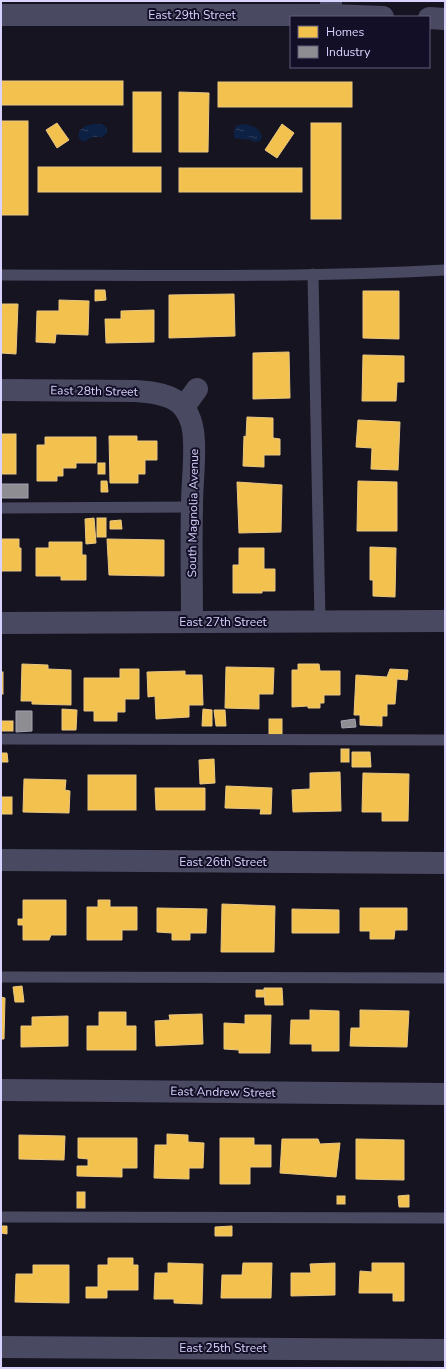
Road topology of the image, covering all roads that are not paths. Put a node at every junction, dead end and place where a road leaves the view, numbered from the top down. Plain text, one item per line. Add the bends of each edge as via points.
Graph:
1 (331, 8) edge
2 (1, 15) edge
3 (377, 16) edge
4 (430, 18) edge
5 (445, 19) edge
6 (445, 270) edge
7 (313, 274) junction
8 (1, 275) edge
9 (197, 389) dead end
10 (1, 390) edge
11 (184, 407) junction
12 (1, 508) edge
13 (192, 508) junction
14 (320, 621) junction
15 (445, 621) edge
16 (192, 622) junction
17 (1, 623) edge
18 (1, 739) edge
19 (445, 740) edge
20 (1, 860) edge
21 (445, 863) edge
22 (1, 977) edge
23 (445, 978) edge
24 (1, 1090) edge
25 (445, 1094) edge
26 (1, 1217) edge
27 (445, 1218) edge
28 (1, 1347) edge
29 (445, 1350) edge

1 - 2 street, East 29th Street
1 - 3 street, East 29th Street
4 - 5 street
6 - 7 lane
7 - 8 lane
7 - 14 lane
9 - 11 street
10 - 11 street, East 28th Street via 150,392 177,401
11 - 13 street, South Magnolia Avenue via 192,424 194,442
12 - 13 lane
13 - 16 street, South Magnolia Avenue
14 - 15 street, East 27th Street
14 - 16 street, East 27th Street
16 - 17 street, East 27th Street
18 - 19 lane
20 - 21 street, East 26th Street
22 - 23 lane
24 - 25 street, East Andrew Street
26 - 27 lane
28 - 29 street, East 25th Street

